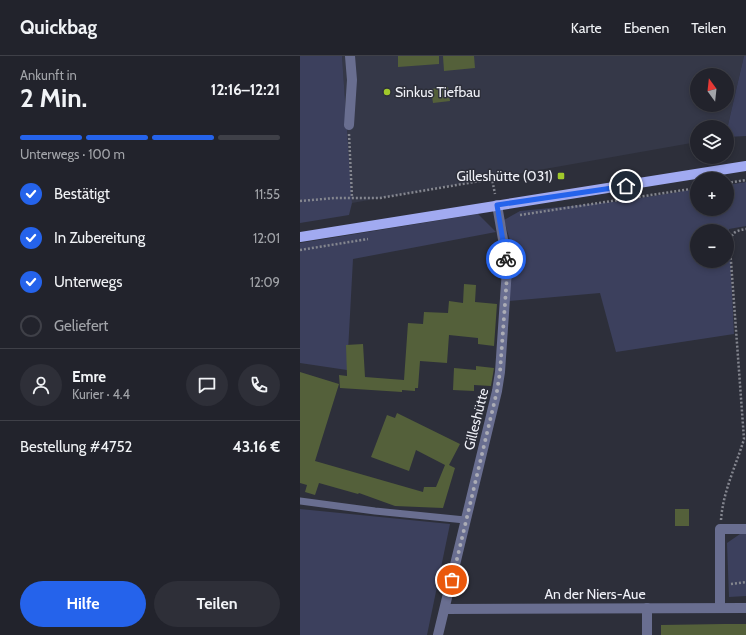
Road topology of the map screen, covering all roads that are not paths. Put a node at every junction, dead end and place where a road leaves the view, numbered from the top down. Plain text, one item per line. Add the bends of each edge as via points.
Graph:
1 (350, 56) edge
2 (349, 125) road end
3 (746, 166) edge
4 (497, 205) junction
5 (300, 237) edge
6 (300, 501) edge
7 (465, 520) junction
8 (746, 529) edge
9 (647, 608) junction
10 (720, 608) junction
11 (746, 608) edge
12 (445, 609) junction
13 (438, 635) edge
14 (647, 635) edge

1 - 2 street via 352,80
3 - 4 main road
4 - 5 main road
4 - 7 street, Gilleshütte via 507,269 500,372
6 - 7 lane
7 - 12 street, Gilleshütte
8 - 10 street via 720,529
9 - 10 street, An der Niers-Aue
9 - 12 street, An der Niers-Aue
9 - 14 street
10 - 11 street, An der Niers-Aue
12 - 13 street, Gilleshütte

